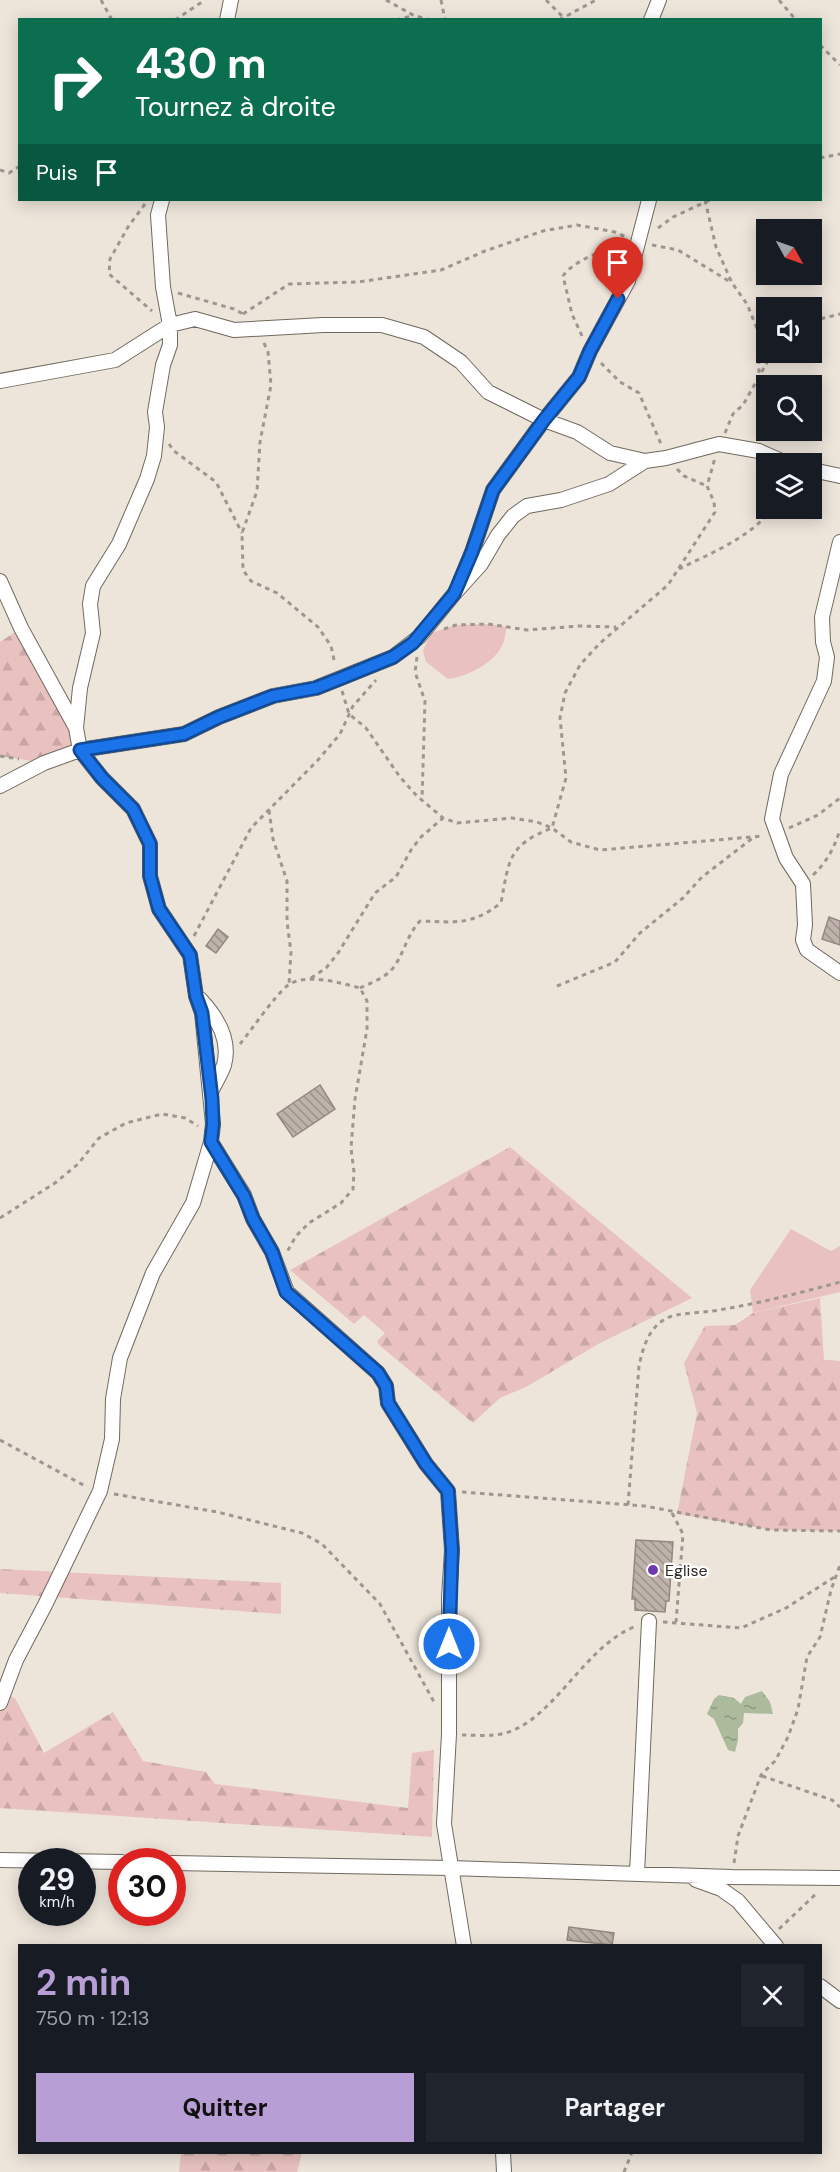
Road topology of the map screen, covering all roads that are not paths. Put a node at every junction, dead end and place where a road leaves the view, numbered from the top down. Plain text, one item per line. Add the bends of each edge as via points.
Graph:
1 (231, 0) edge
2 (659, 0) edge
3 (227, 18) edge
4 (652, 18) edge
5 (162, 201) edge
6 (649, 201) edge
7 (170, 325) junction
8 (0, 381) edge
9 (544, 420) junction
10 (763, 453) edge
11 (645, 461) junction
12 (822, 472) edge
13 (840, 476) edge
14 (840, 542) edge
15 (0, 581) edge
16 (454, 594) junction
17 (76, 728) junction
18 (80, 750) junction
19 (0, 786) edge
20 (840, 973) edge
21 (196, 996) junction
22 (211, 1092) junction
23 (211, 1142) junction
24 (650, 1621) dead end
25 (0, 1703) edge
26 (0, 1860) edge
27 (108, 1862) edge
28 (186, 1863) edge
29 (451, 1868) junction
30 (637, 1874) junction
31 (682, 1875) junction
32 (837, 1877) edge
33 (773, 1942) edge
34 (464, 1944) edge
35 (822, 1988) edge
36 (840, 2001) edge
37 (502, 2154) edge
38 (504, 2172) edge

1 - 3 street
2 - 4 street
5 - 7 street via 158,215
6 - 9 street via 628,281 579,377
7 - 8 street via 115,360
7 - 9 street via 195,319 234,330 382,325 424,337 461,362 488,392
7 - 17 street via 170,345 154,412 154,456 119,544 93,586 93,633 80,688
9 - 11 street via 577,432 610,453
9 - 16 street via 493,490
10 - 11 street via 719,444
11 - 16 street via 609,484 561,500 527,506 513,516 481,564
12 - 13 street
14 - 20 street via 822,617 827,657 824,681 781,774 772,819 786,858 803,884 803,940 807,950
15 - 17 street
16 - 18 street via 419,637 393,657 316,688 273,696 184,734
17 - 18 street
18 - 19 street
18 - 21 street via 133,809 150,844 150,876 159,909 190,955
21 - 22 street via 202,1013
21 - 22 street via 210,1010 224,1040 224,1063
22 - 23 street
23 - 25 street via 193,1203 153,1274 120,1358 112,1439 100,1491 16,1660
23 - 29 street via 244,1196 272,1252 286,1292 378,1373 386,1386 388,1403 448,1491 452,1550 444,1824
24 - 30 street
26 - 27 street
28 - 29 street
29 - 30 street
29 - 34 street
30 - 31 street
31 - 32 street
31 - 33 street via 728,1893
35 - 36 street
37 - 38 street

